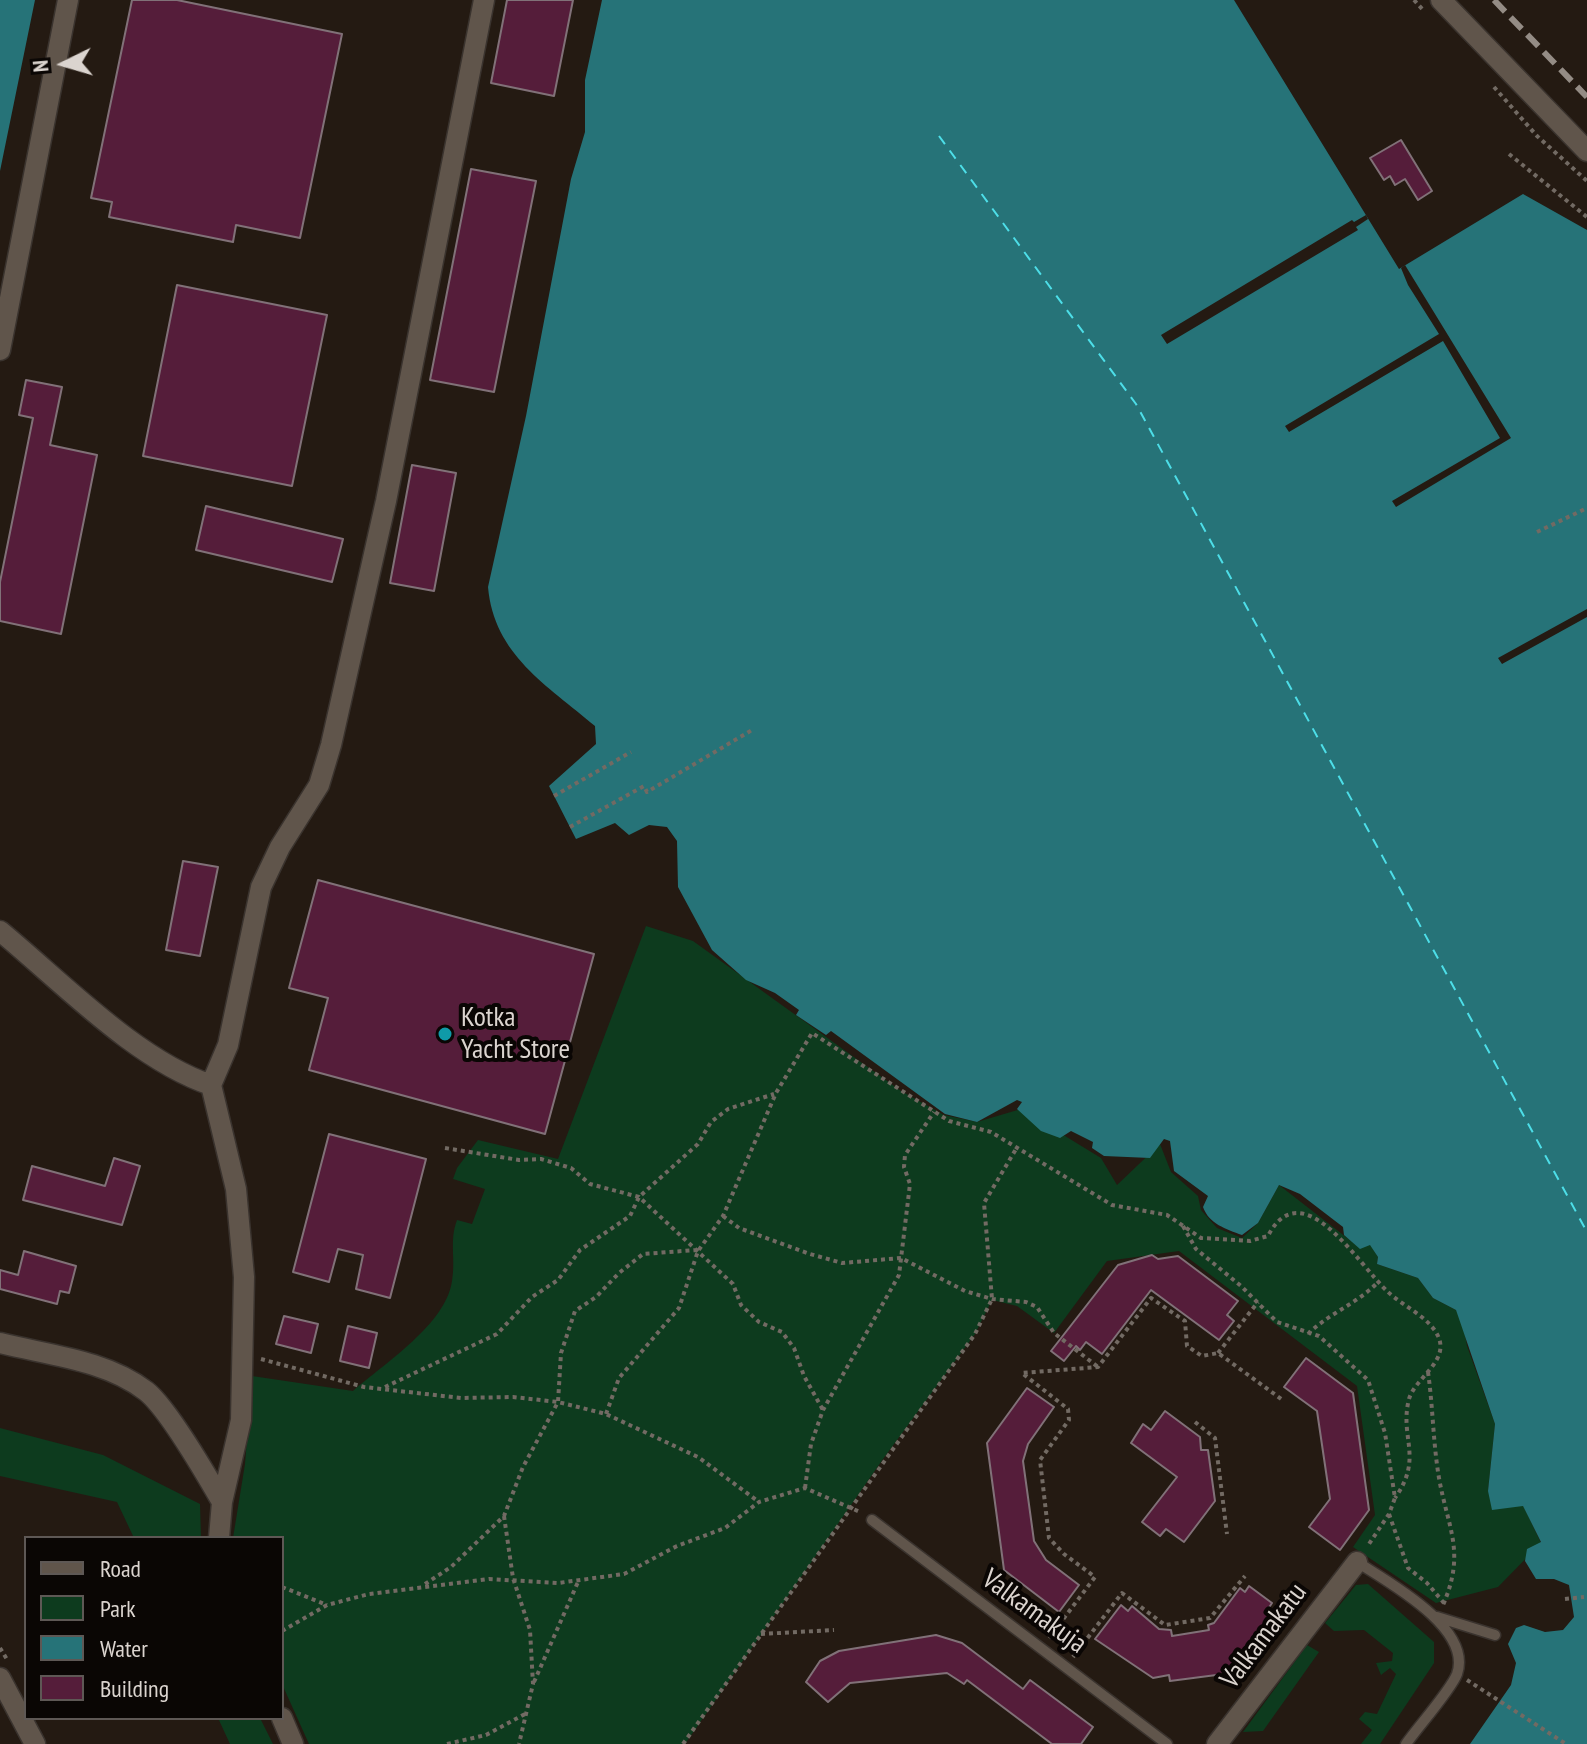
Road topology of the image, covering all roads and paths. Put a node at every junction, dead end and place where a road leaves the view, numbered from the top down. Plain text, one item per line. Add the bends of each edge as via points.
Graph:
1 (68, 0) edge
2 (484, 0) edge
3 (1441, 0) edge
4 (1587, 151) edge
5 (1509, 154) dead end
6 (1587, 217) edge
7 (0, 350) edge
8 (1587, 508) edge
9 (1537, 532) dead end
10 (752, 730) dead end
11 (631, 752) dead end
12 (554, 796) dead end
13 (570, 827) dead end
14 (0, 931) edge
15 (211, 1085) junction
16 (776, 1093) junction
17 (934, 1112) junction
18 (445, 1148) dead end
19 (1016, 1149) junction
20 (639, 1197) junction
21 (723, 1216) junction
22 (1182, 1224) junction
23 (698, 1251) junction
24 (901, 1258) junction
25 (1378, 1282) junction
26 (992, 1299) junction
27 (1258, 1302) junction
28 (1308, 1334) junction
29 (0, 1343) edge
30 (1218, 1353) junction
31 (244, 1359) junction
32 (1098, 1367) junction
33 (1428, 1372) junction
34 (383, 1387) junction
35 (1284, 1401) dead end
36 (558, 1402) junction
37 (823, 1410) junction
38 (606, 1414) junction
39 (1195, 1422) dead end
40 (805, 1488) junction
41 (1395, 1498) junction
42 (222, 1502) junction
43 (759, 1502) junction
44 (851, 1507) junction
45 (1389, 1514) junction
46 (504, 1516) junction
47 (872, 1520) joint
48 (1227, 1534) dead end
49 (219, 1536) edge
50 (1357, 1562) junction
51 (1245, 1576) dead end
52 (513, 1578) junction
53 (578, 1582) junction
54 (422, 1586) junction
55 (284, 1588) edge
56 (1584, 1597) dead end
57 (1565, 1599) dead end
58 (327, 1605) junction
59 (1435, 1616) junction
60 (284, 1630) edge
61 (834, 1630) dead end
62 (760, 1634) junction
63 (1495, 1635) dead end
64 (1043, 1647) junction
65 (1067, 1665) junction
66 (1457, 1675) junction
67 (0, 1678) edge
68 (533, 1684) junction
69 (525, 1714) junction
70 (283, 1720) edge
71 (35, 1744) edge
72 (293, 1744) edge
73 (447, 1744) edge
74 (519, 1744) edge
75 (683, 1744) edge
76 (1167, 1744) edge
77 (1217, 1744) edge
78 (1406, 1744) edge
79 (1566, 1744) edge

1 - 7 street
2 - 15 street via 386,501 331,745 319,785 261,887 228,1045
3 - 4 street
5 - 6 path
8 - 9 path
10 - 13 path via 647,792 644,786
11 - 12 path
14 - 15 street via 151,1056
15 - 31 street via 236,1189
16 - 17 path via 812,1033
16 - 20 path via 728,1109
16 - 21 path
17 - 19 path via 991,1132
17 - 24 path via 905,1155 910,1184
18 - 20 path via 541,1159 571,1168 590,1184
19 - 22 path via 1112,1205 1167,1215
19 - 26 path via 984,1203
20 - 23 path
20 - 34 path via 630,1216 580,1250 558,1280 532,1297 497,1334
21 - 23 path
21 - 24 path via 766,1238 842,1263
22 - 25 path via 1201,1238 1250,1241 1268,1236 1287,1213 1300,1211 1316,1216
22 - 27 path via 1196,1249
23 - 36 path via 643,1254 575,1311 561,1353
23 - 37 path via 733,1284 741,1305 759,1322 782,1332
23 - 38 path via 679,1308 619,1378
24 - 26 path
24 - 37 path via 899,1275
25 - 28 path
25 - 33 path via 1429,1323 1439,1338 1439,1356
26 - 32 path via 1037,1307 1054,1333
26 - 44 path via 975,1334
27 - 28 path via 1277,1322
27 - 30 path
28 - 41 path via 1319,1336 1368,1380 1385,1433
29 - 42 street via 96,1365 147,1391 200,1462
30 - 32 path via 1202,1356 1187,1346 1185,1321 1151,1298
30 - 35 path
31 - 34 path via 265,1359 364,1387
31 - 42 street via 241,1420
32 - 64 path via 1022,1373 1068,1409 1069,1420 1040,1460 1049,1538 1095,1577
33 - 41 path via 1408,1403 1411,1460 1408,1480
33 - 45 path via 1440,1480 1456,1545 1444,1603 1408,1568
34 - 36 path via 461,1398
36 - 38 path
36 - 46 path
37 - 40 path via 811,1444
38 - 43 path via 698,1457
39 - 48 path via 1215,1438
40 - 43 path
40 - 44 path
41 - 45 path
42 - 49 street
43 - 53 path via 725,1528 624,1574
44 - 47 path
44 - 62 path
45 - 50 path
46 - 52 path
46 - 54 path via 451,1567
47 - 64 lane, Valkamakuja
50 - 59 lane
50 - 77 street, Valkamakatu
51 - 65 path via 1210,1618 1165,1625 1122,1593
52 - 53 path
52 - 54 path
52 - 68 path via 530,1630
53 - 68 path
54 - 58 path
55 - 58 path
56 - 57 path
58 - 60 path
59 - 63 lane
59 - 66 lane via 1449,1632
61 - 62 path
62 - 75 path
64 - 65 lane, Valkamakuja
65 - 76 lane, Valkamakuja
66 - 78 lane
66 - 79 path
67 - 71 street
68 - 69 path
69 - 73 path via 486,1735
69 - 74 path
70 - 72 street

